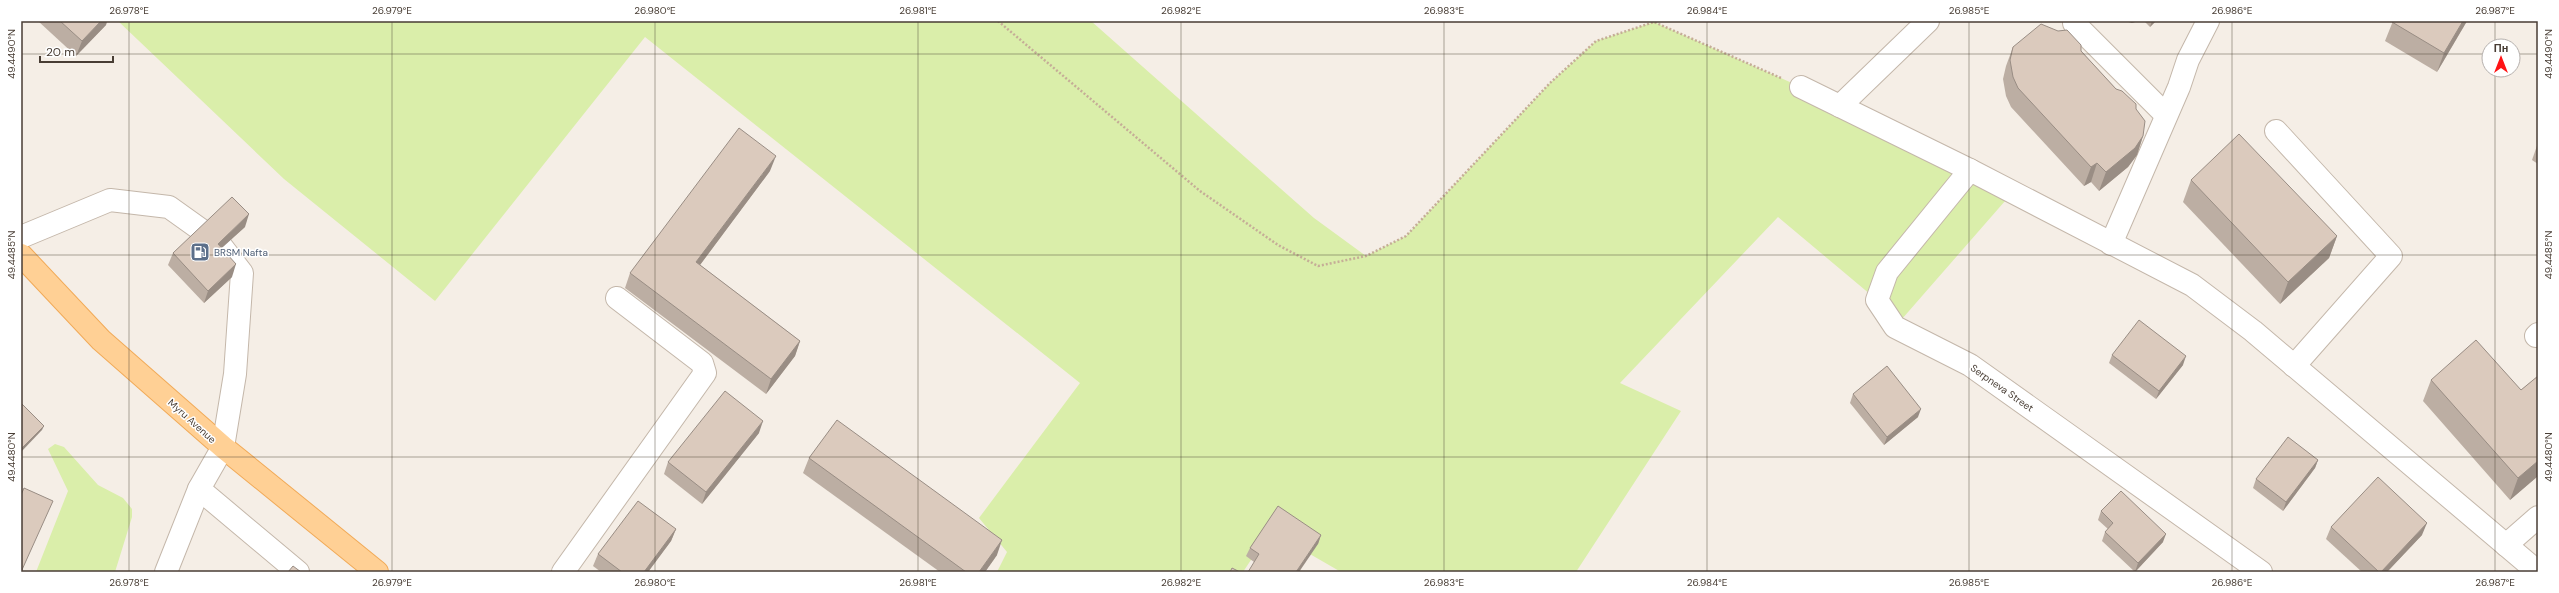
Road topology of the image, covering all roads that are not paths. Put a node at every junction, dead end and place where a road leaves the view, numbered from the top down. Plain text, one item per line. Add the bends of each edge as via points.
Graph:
1 (1928, 21) edge
2 (2208, 21) edge
3 (2074, 23) dead end
4 (1801, 87) road end
5 (1840, 106) junction
6 (2166, 115) junction
7 (2276, 131) dead end
8 (1970, 170) junction
9 (204, 232) edge
10 (21, 237) edge
11 (2111, 244) junction
12 (222, 248) edge
13 (21, 255) edge
14 (617, 298) dead end
15 (2294, 366) junction
16 (223, 448) junction
17 (199, 489) junction
18 (2538, 516) edge
19 (2506, 545) junction
20 (166, 572) edge
21 (298, 572) edge
22 (377, 572) edge
23 (563, 572) edge
24 (2261, 572) edge
25 (2538, 572) edge

1 - 5 street
2 - 6 street via 2188,60
3 - 6 street
4 - 5 street
5 - 8 street
6 - 11 street
7 - 15 street via 2391,256
8 - 11 street
8 - 24 street, Serpneva Street via 1887,272 1877,300 1895,327 1970,365
9 - 10 street via 169,207 110,200
11 - 15 street via 2192,285
12 - 16 street via 242,273 235,374
13 - 16 main road, Myru Avenue via 101,340
14 - 23 street via 702,363 705,373
15 - 19 street
16 - 17 street
16 - 22 main road, Myru Avenue
17 - 20 street
17 - 21 street
18 - 19 street
19 - 25 street

